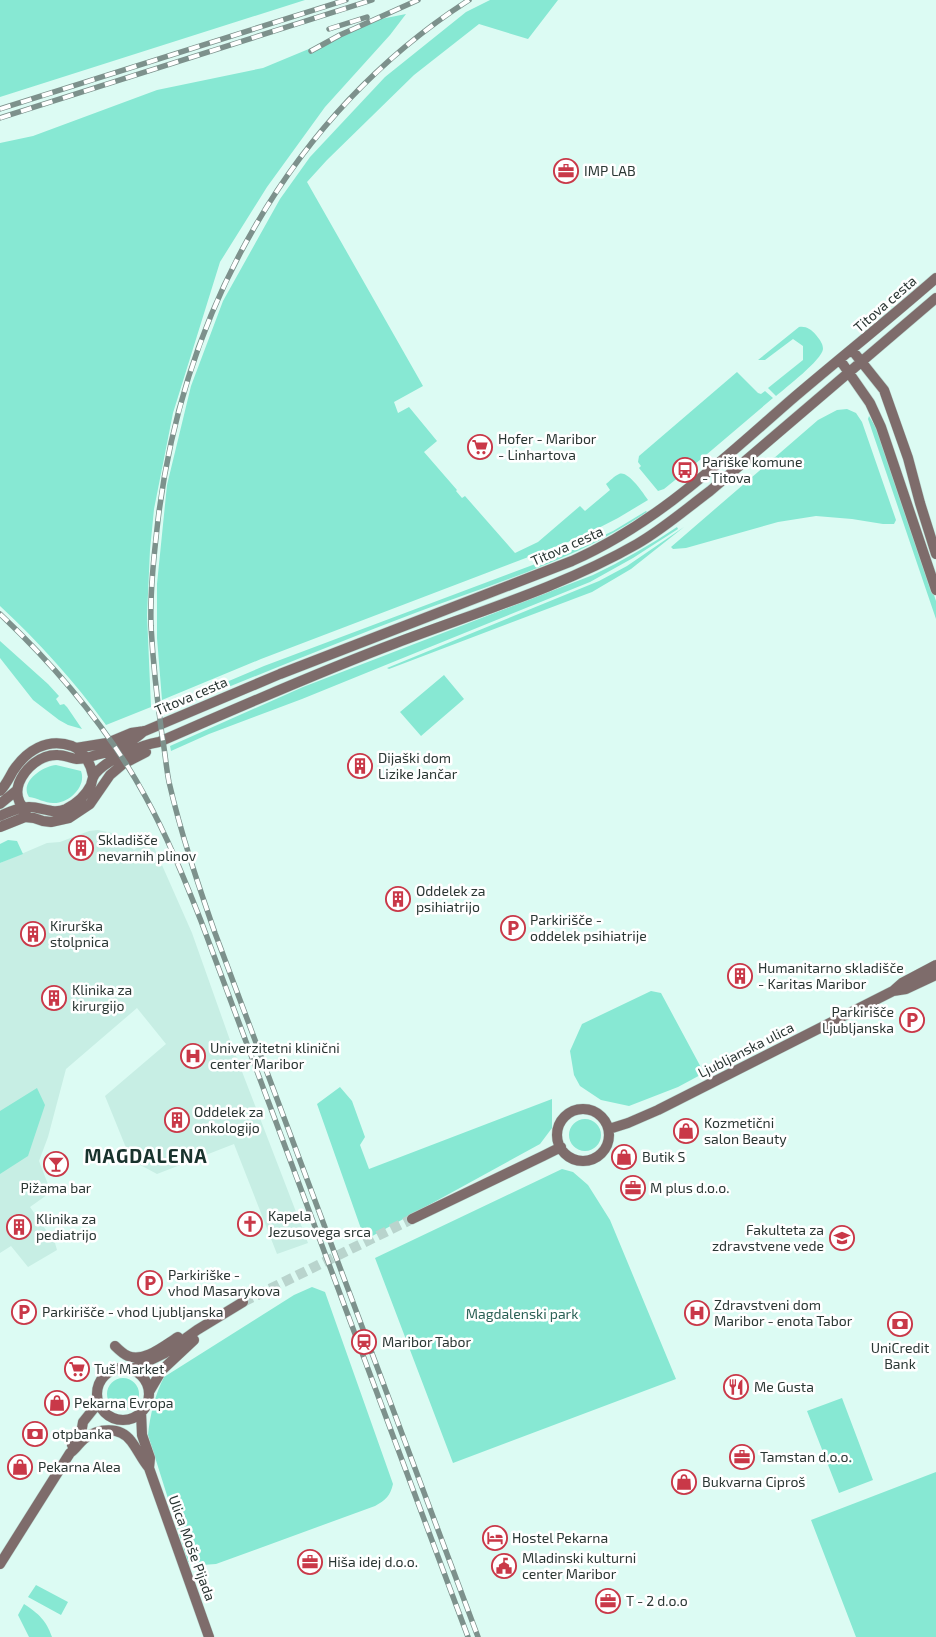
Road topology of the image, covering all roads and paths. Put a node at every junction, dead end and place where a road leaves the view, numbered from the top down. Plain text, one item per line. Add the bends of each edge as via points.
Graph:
1 (936, 278) edge
2 (936, 298) edge
3 (852, 350) junction
4 (840, 360) junction
5 (861, 361) junction
6 (849, 372) junction
7 (936, 554) edge
8 (936, 590) edge
9 (145, 731) junction
10 (159, 742) junction
11 (76, 748) junction
12 (86, 758) junction
13 (94, 776) junction
14 (1, 790) edge
15 (17, 790) junction
16 (0, 804) edge
17 (23, 808) junction
18 (0, 816) edge
19 (34, 818) junction
20 (0, 827) edge
21 (936, 965) edge
22 (936, 975) edge
23 (893, 991) junction
24 (608, 1130) junction
25 (561, 1147) junction
26 (412, 1219) tunnel mouth
27 (243, 1302) tunnel mouth
28 (211, 1323) junction
29 (115, 1346) dead end
30 (132, 1369) junction
31 (149, 1392) junction
32 (99, 1402) junction
33 (141, 1412) junction
34 (70, 1454) junction
35 (149, 1468) junction
36 (0, 1564) edge
37 (209, 1637) edge

1 - 3 main road, Titova cesta
2 - 5 main road, Titova cesta
3 - 4 main road, Titova cesta
3 - 5 main road
4 - 6 main road
4 - 9 main road, Titova cesta via 685,492 634,529 600,548 499,591 280,674
5 - 6 main road, Titova cesta
5 - 7 main road via 884,390
6 - 8 main road via 870,403 881,427
6 - 10 main road, Titova cesta via 710,490 636,544 562,580 294,683
9 - 11 main road via 107,743
9 - 12 main road via 135,740
10 - 13 main road via 118,758
10 - 19 main road via 123,764 110,775 90,804 69,818 51,822
11 - 12 main road
11 - 14 main road via 55,742 33,750 20,762
12 - 13 main road
12 - 15 main road via 60,755 42,758 24,773
13 - 17 main road via 82,798 67,808 52,811
15 - 16 main road
15 - 17 main road
17 - 18 main road
17 - 19 main road
19 - 20 main road via 18,819
21 - 23 main road, Ljubljanska ulica
22 - 23 main road, Ljubljanska ulica via 906,989
23 - 24 main road, Ljubljanska ulica via 658,1110
24 - 25 main road via 605,1149 594,1158 573,1158
24 - 25 main road via 602,1117 592,1111 581,1109 572,1112 559,1126
25 - 26 main road
27 - 28 main road
28 - 29 main road via 191,1329 141,1357 127,1356
28 - 30 main road via 159,1357
28 - 31 main road via 162,1370
30 - 31 main road via 143,1377
30 - 32 main road via 119,1368 104,1376 98,1388
31 - 33 main road via 148,1402
32 - 33 main road via 107,1414 122,1420
32 - 34 main road via 83,1422
33 - 35 main road
34 - 35 main road via 89,1436 111,1430 130,1440
34 - 36 main road
35 - 37 main road, Ulica Moše Pijada

